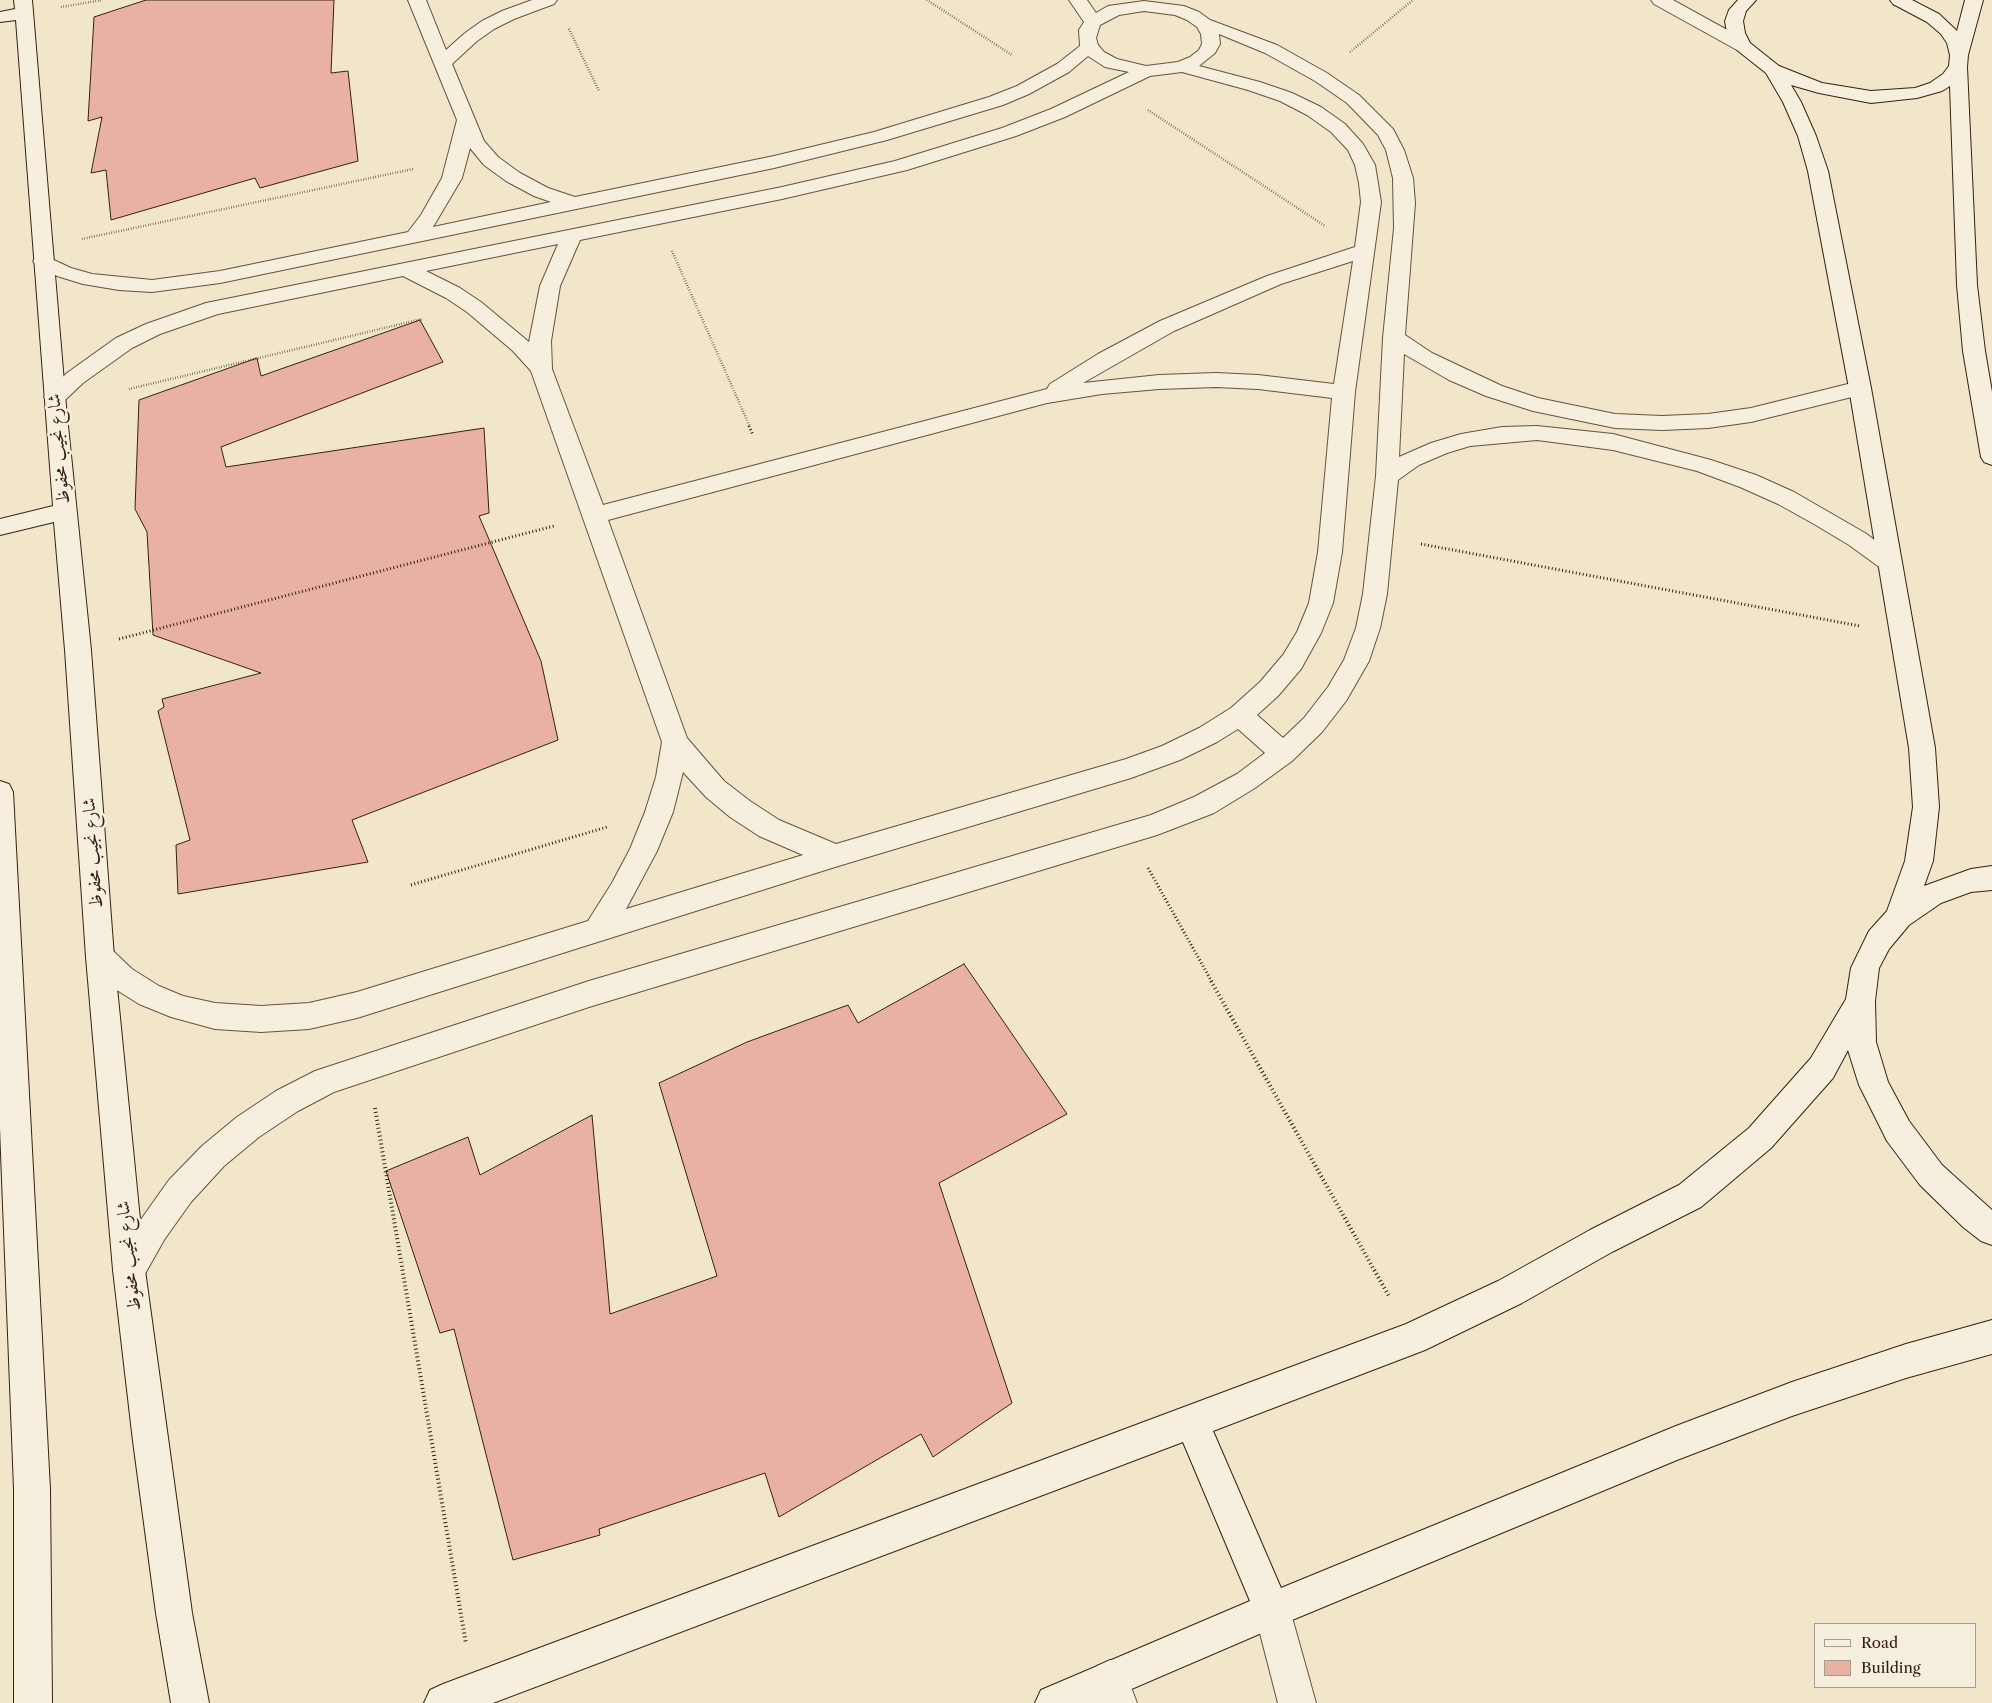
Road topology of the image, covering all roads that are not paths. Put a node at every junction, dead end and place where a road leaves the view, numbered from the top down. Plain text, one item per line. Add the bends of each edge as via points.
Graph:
1 (417, 0) edge
2 (548, 0) edge
3 (1078, 0) edge
4 (1660, 0) edge
5 (1747, 0) edge
6 (1899, 0) edge
7 (1974, 0) edge
8 (1154, 3) edge
9 (16, 10) edge
10 (1093, 22) junction
11 (1204, 24) junction
12 (1743, 46) junction
13 (1089, 47) junction
14 (1959, 61) junction
15 (442, 64) junction
16 (1182, 68) junction
17 (1773, 70) junction
18 (1146, 71) junction
19 (465, 121) junction
20 (703, 177) junction
21 (575, 204) junction
22 (714, 206) junction
23 (572, 236) junction
24 (414, 237) junction
25 (1364, 252) junction
26 (43, 254) junction
27 (406, 269) junction
28 (1394, 338) junction
29 (541, 369) junction
30 (1860, 388) junction
31 (1344, 392) junction
32 (1046, 396) junction
33 (55, 402) junction
34 (1614, 432) junction
35 (1992, 457) edge
36 (1387, 476) junction
37 (65, 511) junction
38 (595, 515) junction
39 (0, 527) edge
40 (1890, 563) junction
41 (1240, 715) junction
42 (675, 742) junction
43 (1282, 754) junction
44 (0, 792) edge
45 (835, 856) junction
46 (1992, 878) edge
47 (1898, 917) junction
48 (597, 931) junction
49 (100, 957) junction
50 (1860, 1000) junction
51 (1992, 1230) edge
52 (129, 1270) junction
53 (1992, 1337) edge
54 (1191, 1421) junction
55 (1272, 1610) junction
56 (1114, 1691) edge
57 (33, 1703) edge
58 (190, 1703) edge
59 (443, 1703) edge
60 (1054, 1703) edge
61 (1297, 1703) edge

1 - 15 street
2 - 15 street via 488,25
3 - 10 street
4 - 12 street
5 - 12 street via 1734,21
6 - 14 street via 1933,18 1947,30 1956,43
7 - 14 street
8 - 10 street via 1114,10
8 - 11 street via 1193,16
9 - 26 street, شارع نجيب محفوظ
10 - 13 street via 1088,30
11 - 16 street via 1211,44 1206,53
11 - 28 street via 1271,49 1321,76 1353,99 1386,133 1403,178 1405,203
12 - 17 street
13 - 18 street via 1110,64
13 - 20 street via 1047,78 996,101 880,136
14 - 17 street via 1949,78 1936,87 1918,93 1887,96 1845,94 1795,80
14 - 35 street via 1967,285 1974,351
15 - 19 street
16 - 18 street
16 - 25 street via 1286,97 1338,128 1356,148 1365,165 1369,184
17 - 30 street via 1792,102 1818,171
18 - 22 street via 1009,132 910,163
19 - 21 street via 475,142 513,177 541,192
19 - 24 street via 458,159 443,198
20 - 21 street
20 - 22 street
21 - 24 street
22 - 23 street
23 - 27 street
23 - 29 street via 548,295 540,341
24 - 26 street via 220,277 152,286 90,280 64,272
25 - 31 street
25 - 32 street via 1274,280 1167,326
26 - 33 street, شارع نجيب محفوظ
27 - 29 street via 474,307 521,346
27 - 33 street via 244,301 182,317 105,355 75,378
28 - 34 street via 1424,358 1494,391
28 - 36 street
29 - 38 street
30 - 34 street via 1750,415 1708,422 1662,423
30 - 40 street
31 - 32 street via 1216,380 1102,387
31 - 41 street via 1330,552 1321,603 1310,633 1292,662
32 - 38 street
33 - 37 street, شارع نجيب محفوظ
34 - 36 street via 1477,438 1439,448 1411,460
34 - 40 street via 1786,498
36 - 43 street via 1375,594 1368,628 1356,661 1338,694 1313,725
37 - 39 street
37 - 49 street, شارع نجيب محفوظ
38 - 42 street
40 - 47 street via 1922,748 1926,806 1919,861
41 - 43 street
41 - 45 street via 1208,736 1131,768
42 - 45 street via 715,789 740,809 769,828
42 - 48 street via 659,812 643,852
43 - 52 street via 1246,781 1157,824 589,994 326,1081 286,1101 248,1126 214,1156 180,1191
44 - 57 street via 32,1489
45 - 48 street
46 - 47 street via 1971,881 1931,895
47 - 50 street via 1879,940 1865,968
48 - 49 street via 357,1005 309,1016 261,1020 215,1016 181,1008 136,987
49 - 52 street, شارع نجيب محفوظ
50 - 51 street via 1861,1042 1872,1077 1898,1131 1931,1175
50 - 54 street via 1822,1068 1760,1138 1690,1196 1510,1292 1413,1338
52 - 58 street, شارع نجيب محفوظ via 174,1614
53 - 55 street via 1800,1396 1676,1443
54 - 55 street
54 - 59 street
55 - 56 street
55 - 61 street
56 - 60 street

